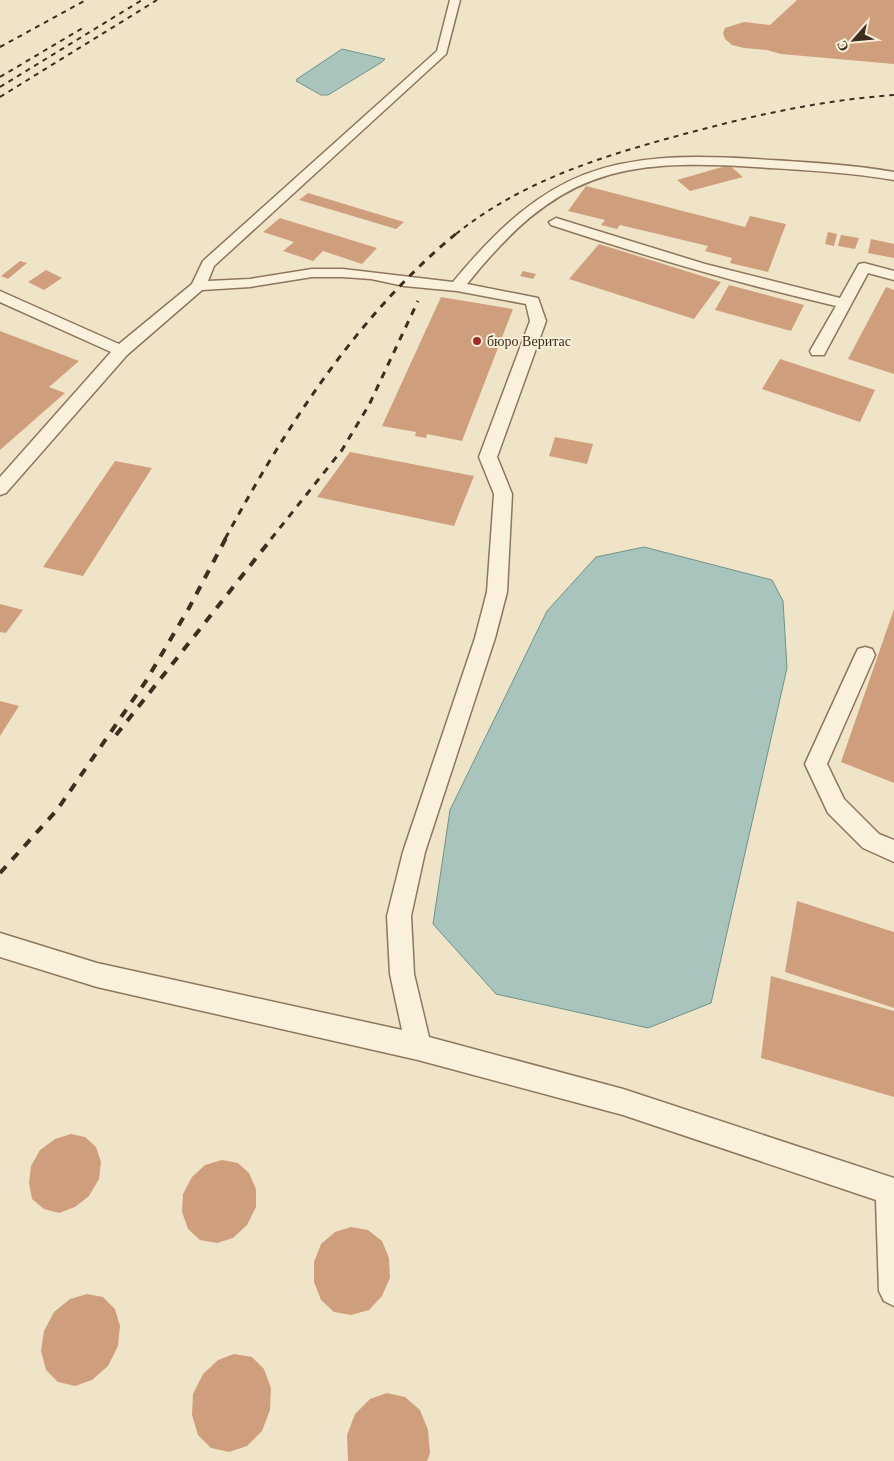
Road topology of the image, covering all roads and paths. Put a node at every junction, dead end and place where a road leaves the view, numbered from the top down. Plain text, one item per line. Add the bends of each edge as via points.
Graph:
1 (455, 0) edge
2 (894, 176) edge
3 (556, 222) dead end
4 (894, 276) edge
5 (198, 286) junction
6 (457, 287) junction
7 (0, 296) edge
8 (846, 304) junction
9 (121, 351) junction
10 (818, 351) dead end
11 (0, 489) edge
12 (865, 655) dead end
13 (894, 850) edge
14 (0, 945) edge
15 (418, 1047) junction
16 (892, 1192) edge
17 (894, 1291) edge

1 - 5 lane via 442,52 208,264
2 - 6 lane via 833,167 730,161 640,163 608,169 581,179 525,214 481,257
3 - 8 lane via 786,291
4 - 8 lane via 864,267
5 - 6 lane via 312,273 343,273
5 - 9 lane
6 - 15 lane via 533,301 538,321 488,457 503,494 497,592 485,638 414,852 399,916 402,974
7 - 9 lane
8 - 10 lane
9 - 11 lane
12 - 13 lane via 816,764 836,806 871,841
14 - 15 lane via 97,975
15 - 16 lane via 623,1102
16 - 17 lane

